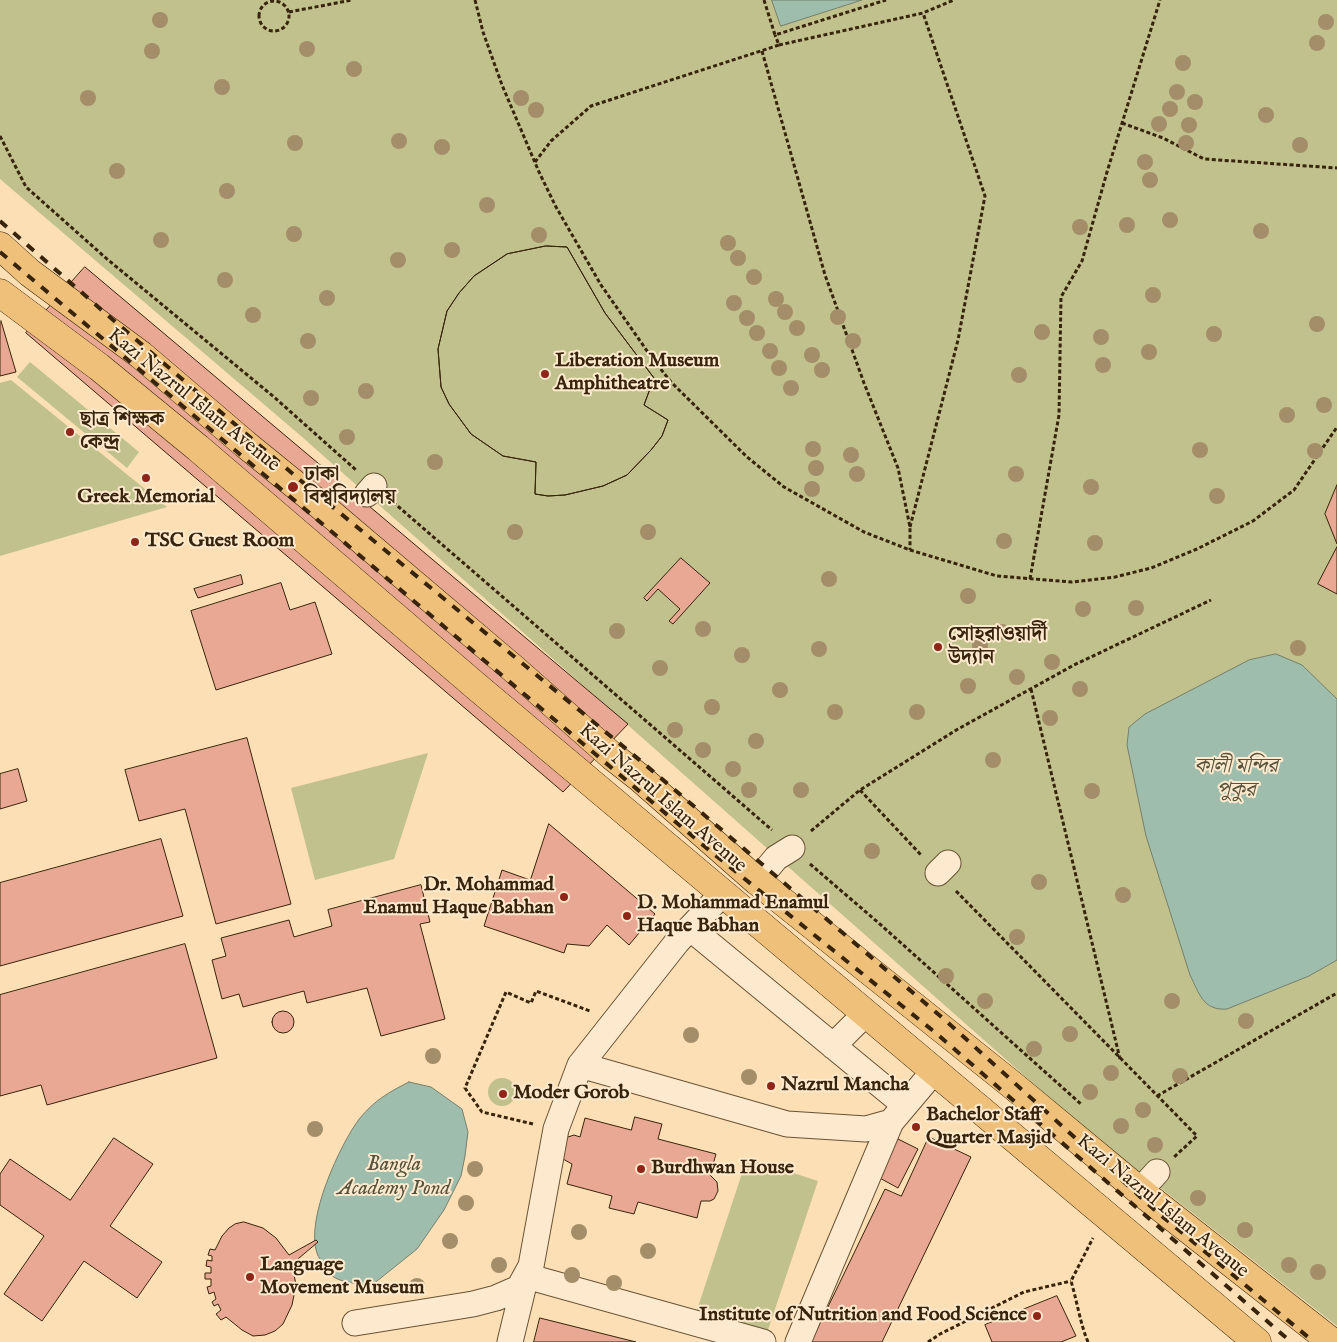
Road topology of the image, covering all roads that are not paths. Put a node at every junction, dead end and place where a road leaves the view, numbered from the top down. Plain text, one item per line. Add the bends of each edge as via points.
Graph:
1 (0, 246) edge
2 (30, 273) junction
3 (3, 300) edge
4 (792, 848) road end
5 (754, 878) junction
6 (727, 896) junction
7 (694, 924) junction
8 (866, 1013) junction
9 (956, 1042) junction
10 (834, 1047) junction
11 (580, 1064) junction
12 (934, 1070) junction
13 (898, 1114) junction
14 (526, 1276) junction
15 (355, 1323) dead end
16 (510, 1342) edge
17 (763, 1342) edge
18 (798, 1342) edge
19 (1257, 1342) edge
20 (1332, 1342) edge

1 - 2 main road, Kazi Nazrul Islam Avenue
2 - 3 main road
2 - 5 main road, Kazi Nazrul Islam Avenue via 142,355 515,670
3 - 6 main road, Kazi Nazrul Islam Avenue via 99,367 198,448
4 - 5 lane
5 - 6 main road
5 - 9 main road, Kazi Nazrul Islam Avenue
6 - 7 lane
6 - 8 main road, Kazi Nazrul Islam Avenue
7 - 10 lane
7 - 11 lane
8 - 10 lane
8 - 12 main road, Kazi Nazrul Islam Avenue
9 - 12 main road
9 - 20 main road, Kazi Nazrul Islam Avenue
10 - 13 lane
11 - 13 lane via 787,1124 866,1130
11 - 14 lane via 556,1129 531,1266
12 - 13 lane
12 - 19 main road, Kazi Nazrul Islam Avenue
13 - 18 lane
14 - 15 lane via 519,1288 496,1298
14 - 16 lane
14 - 17 lane

